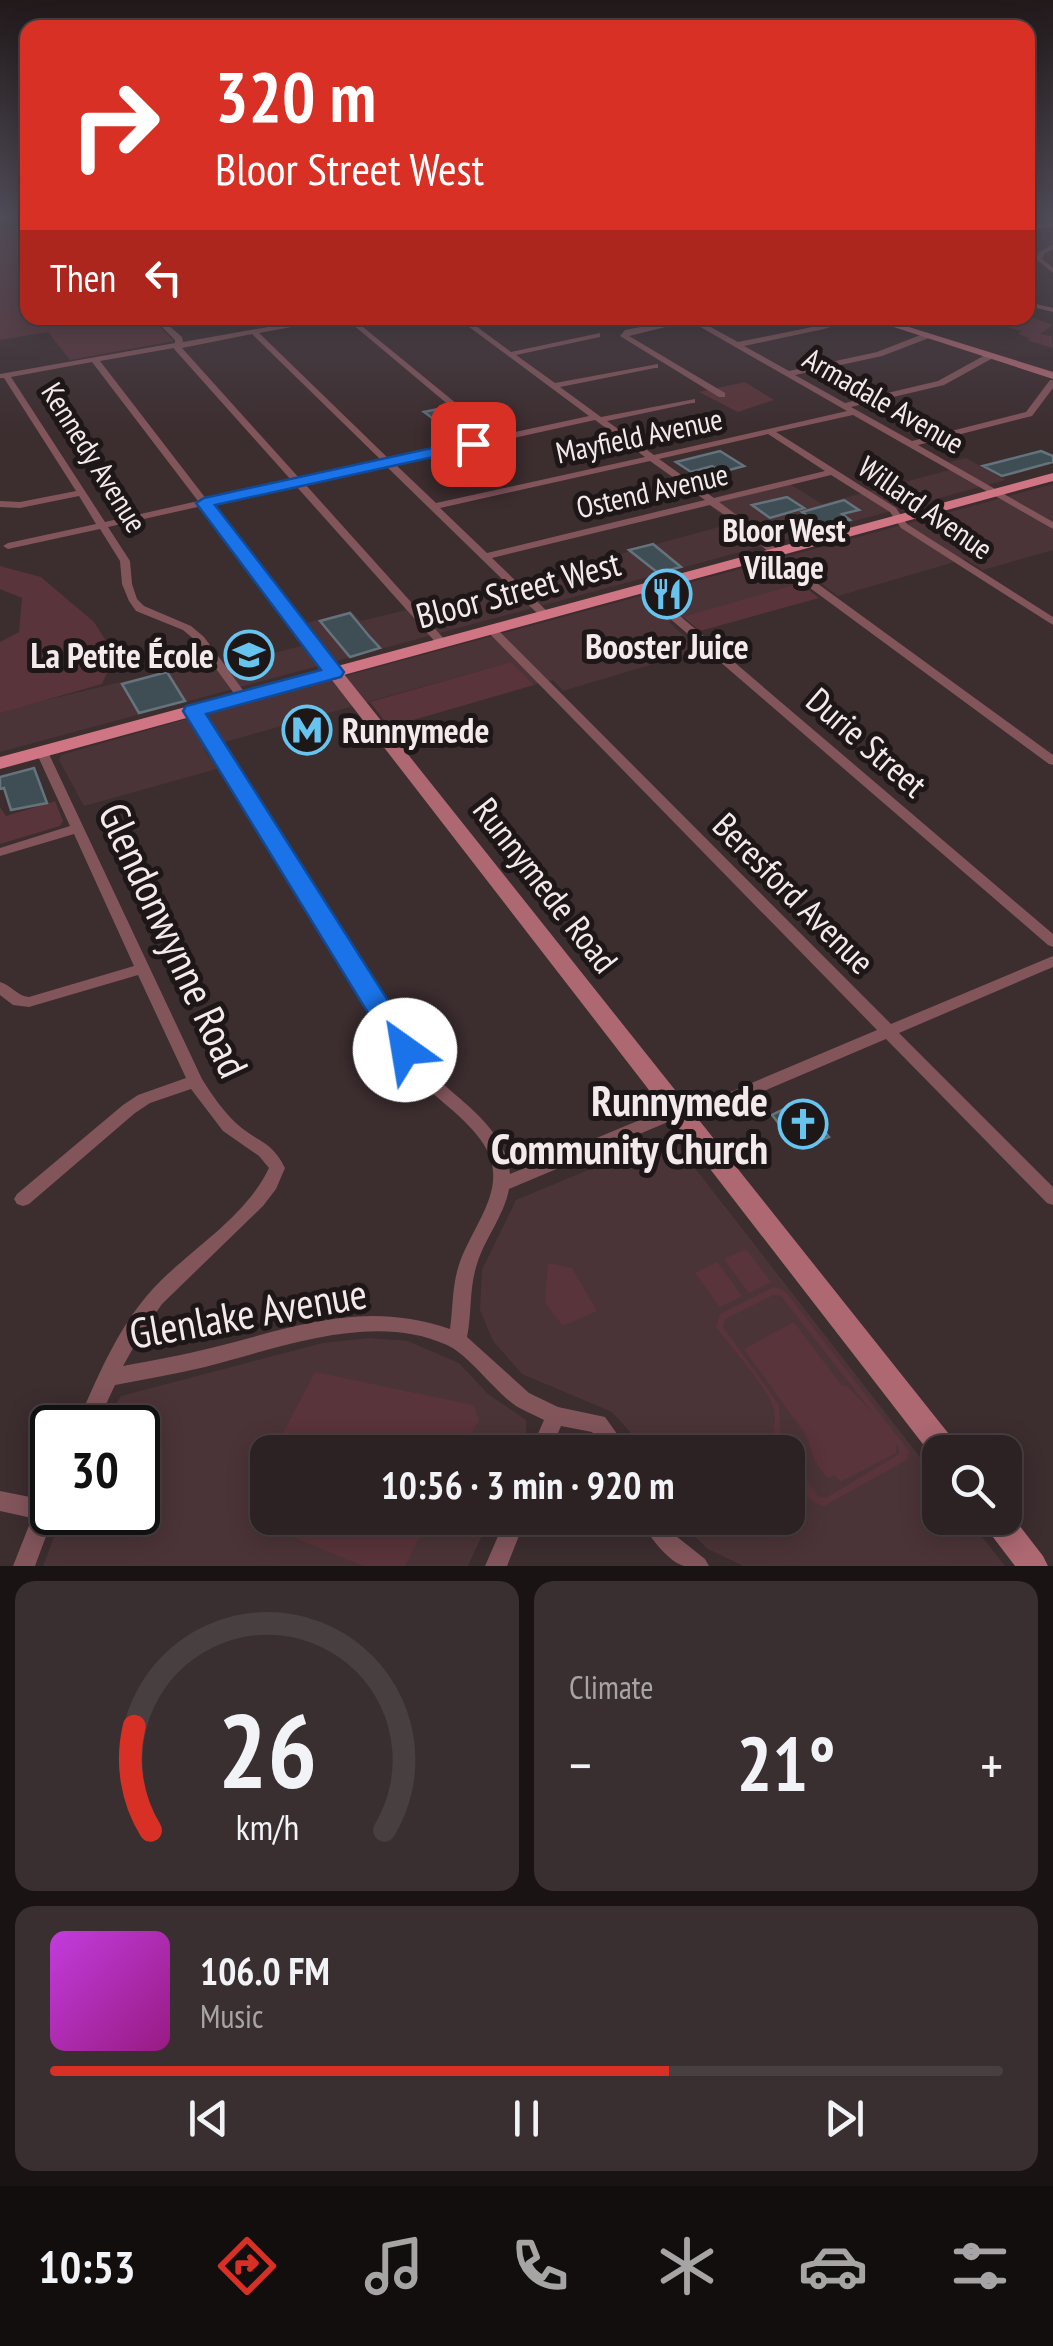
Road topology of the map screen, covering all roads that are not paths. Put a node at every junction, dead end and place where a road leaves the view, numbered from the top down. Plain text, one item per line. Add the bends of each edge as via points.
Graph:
1 (164, 325) edge
2 (288, 325) edge
3 (356, 325) edge
4 (471, 325) edge
5 (660, 325) edge
6 (704, 325) edge
7 (830, 325) edge
8 (892, 325) edge
9 (252, 331) junction
10 (597, 335) dead end
11 (926, 336) junction
12 (179, 344) junction
13 (737, 345) junction
14 (511, 354) junction
15 (990, 356) junction
16 (94, 359) junction
17 (655, 366) dead end
18 (788, 374) junction
19 (4, 376) edge
20 (1053, 379) edge
21 (554, 386) junction
22 (722, 395) dead end
23 (692, 401) dead end
24 (844, 406) junction
25 (855, 412) junction
26 (599, 418) junction
27 (770, 432) junction
28 (494, 440) junction
29 (912, 444) junction
30 (652, 457) junction
31 (386, 463) junction
32 (832, 472) junction
33 (1053, 477) edge
34 (298, 482) junction
35 (82, 492) junction
36 (996, 493) junction
37 (710, 500) junction
38 (204, 503) junction
39 (0, 504) edge
40 (432, 507) junction
41 (898, 520) junction
42 (103, 525) junction
43 (1053, 526) edge
44 (8, 546) dead end
45 (775, 552) junction
46 (484, 557) junction
47 (642, 590) junction
48 (546, 615) junction
49 (1053, 622) edge
50 (492, 630) junction
51 (442, 642) junction
52 (334, 672) junction
53 (242, 698) junction
54 (194, 711) junction
55 (42, 752) junction
56 (1053, 761) edge
57 (0, 763) edge
58 (79, 828) junction
59 (0, 852) edge
60 (1053, 942) edge
61 (1053, 961) edge
62 (144, 968) junction
63 (0, 986) edge
64 (888, 1031) junction
65 (195, 1081) junction
66 (680, 1115) junction
67 (501, 1186) junction
68 (22, 1198) dead end
69 (1053, 1198) edge
70 (456, 1340) junction
71 (110, 1377) junction
72 (97, 1405) edge
73 (555, 1416) junction
74 (547, 1435) edge
75 (606, 1435) edge
76 (933, 1435) edge
77 (0, 1500) edge
78 (30, 1501) edge
79 (36, 1535) edge
80 (509, 1535) edge
81 (663, 1535) edge
82 (1009, 1535) edge
83 (24, 1566) edge
84 (496, 1566) edge
85 (698, 1566) edge
86 (1033, 1566) edge

1 - 12 street
2 - 9 street
3 - 28 street
4 - 14 street
5 - 22 street via 624,336
6 - 13 street, Armadale Avenue
7 - 13 street
8 - 11 street
9 - 12 street
9 - 31 street
10 - 14 street
11 - 15 street
11 - 18 street
12 - 16 street
12 - 34 street
13 - 18 street, Armadale Avenue
14 - 21 street
15 - 20 street
15 - 24 street via 940,383
16 - 19 street
16 - 38 street, Runnymede Road
17 - 21 street
18 - 24 street, Armadale Avenue
19 - 35 street, Kennedy Avenue
20 - 29 street via 1029,414
21 - 26 street
23 - 26 street
24 - 25 street, Armadale Avenue
25 - 27 street, Mayfield Avenue
25 - 29 street, Armadale Avenue
26 - 28 street
26 - 30 street
27 - 30 street, Mayfield Avenue
27 - 32 street, Willard Avenue
28 - 31 street
29 - 36 street, Armadale Avenue
30 - 37 street
30 - 40 street, Mayfield Avenue
31 - 34 street
31 - 40 street
32 - 37 street, Ostend Avenue
32 - 41 street, Willard Avenue via 894,510
33 - 36 main road, Bloor Street West
34 - 38 street
34 - 51 street
35 - 39 street
35 - 42 street, Kennedy Avenue
36 - 41 main road, Bloor Street West
36 - 43 street, Armadale Avenue
37 - 45 street
37 - 46 street, Ostend Avenue
38 - 42 street
38 - 52 street, Runnymede Road
40 - 46 street
41 - 45 main road, Bloor Street West
41 - 49 street, Willard Avenue
42 - 44 street
42 - 53 street, Kennedy Avenue via 125,560 128,596 145,612 198,637
45 - 47 main road, Bloor Street West
45 - 56 street
46 - 48 street
47 - 48 main road, Bloor Street West
47 - 60 street, Durie Street
48 - 50 main road, Bloor Street West
50 - 51 main road, Bloor Street West
50 - 64 street, Beresford Avenue
51 - 52 main road, Bloor Street West
52 - 53 main road, Bloor Street West
52 - 66 street, Runnymede Road
53 - 54 main road, Bloor Street West
54 - 55 main road, Bloor Street West
54 - 67 street via 418,1070 486,1136 501,1166
55 - 57 main road, Bloor Street West
55 - 58 street, Glendonwynne Road
58 - 59 street
58 - 62 street, Glendonwynne Road
61 - 64 street
62 - 63 street via 29,1002
62 - 65 street, Glendonwynne Road
64 - 66 street
64 - 69 street, Beresford Avenue
65 - 68 street via 129,1109
65 - 71 street, Glendonwynne Road via 211,1108 278,1168 264,1194 156,1298 130,1332
66 - 67 street
66 - 76 street, Runnymede Road
67 - 70 street via 465,1271
70 - 71 street, Glenlake Avenue via 413,1327 354,1324
70 - 73 street via 522,1400
71 - 72 street, Glendonwynne Road
73 - 74 street
73 - 75 street via 598,1424
77 - 78 street
79 - 83 street
80 - 84 street
81 - 85 street
82 - 86 street

